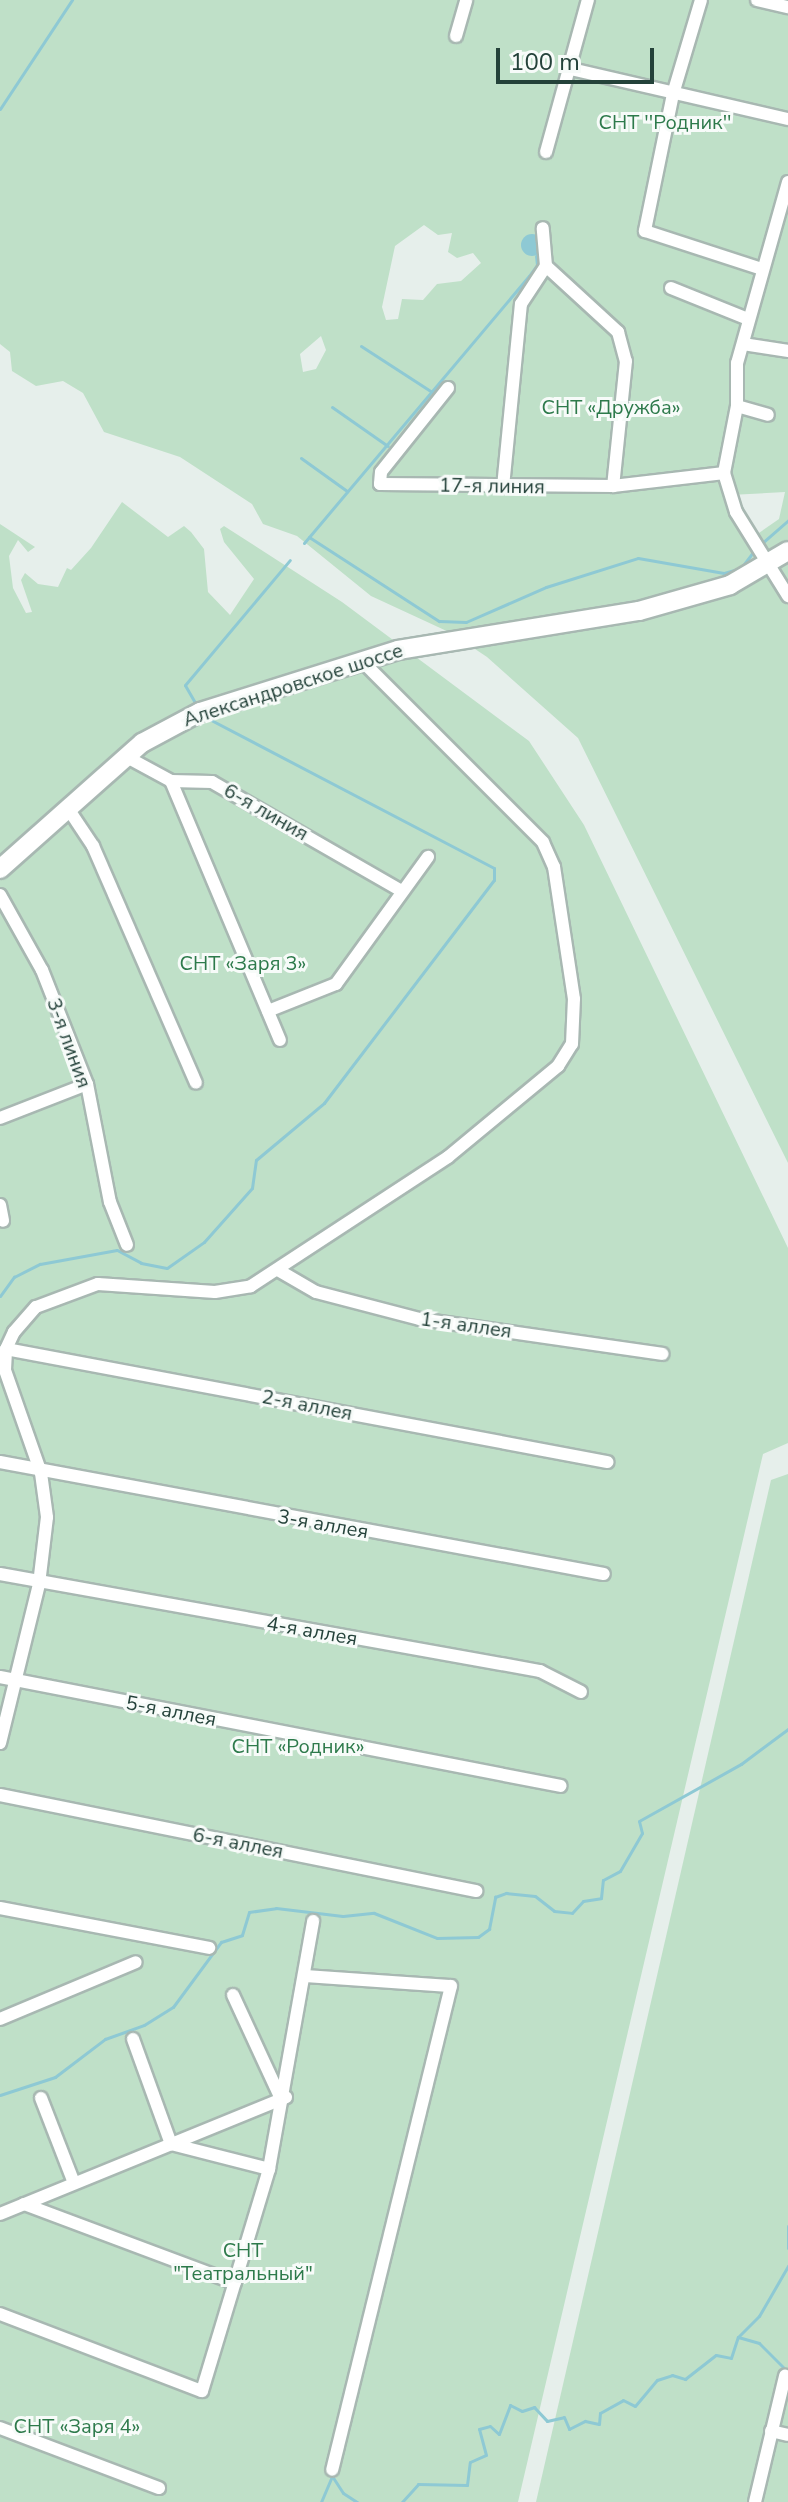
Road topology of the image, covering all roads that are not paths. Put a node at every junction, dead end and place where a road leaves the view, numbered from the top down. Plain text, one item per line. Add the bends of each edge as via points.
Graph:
1 (466, 0) edge
2 (588, 0) edge
3 (701, 0) edge
4 (757, 0) edge
5 (788, 7) edge
6 (456, 36) dead end
7 (571, 69) junction
8 (673, 94) junction
9 (788, 119) edge
10 (546, 152) dead end
11 (788, 182) edge
12 (543, 228) dead end
13 (772, 239) junction
14 (788, 243) edge
15 (546, 266) junction
16 (760, 274) junction
17 (671, 288) dead end
18 (748, 319) junction
19 (743, 344) junction
20 (788, 351) edge
21 (448, 388) dead end
22 (737, 406) junction
23 (768, 415) dead end
24 (724, 473) junction
25 (613, 486) junction
26 (503, 487) junction
27 (788, 551) edge
28 (770, 562) junction
29 (788, 596) edge
30 (361, 660) junction
31 (125, 756) junction
32 (171, 781) junction
33 (67, 807) junction
34 (428, 857) dead end
35 (0, 869) edge
36 (400, 890) junction
37 (0, 895) edge
38 (268, 1011) junction
39 (280, 1040) dead end
40 (196, 1083) dead end
41 (87, 1084) junction
42 (0, 1118) edge
43 (0, 1205) edge
44 (3, 1221) dead end
45 (127, 1245) dead end
46 (278, 1270) junction
47 (6, 1349) junction
48 (662, 1354) dead end
49 (0, 1462) edge
50 (607, 1462) dead end
51 (41, 1473) junction
52 (0, 1574) edge
53 (604, 1574) dead end
54 (39, 1584) junction
55 (0, 1677) edge
56 (16, 1681) junction
57 (581, 1692) dead end
58 (0, 1743) edge
59 (561, 1786) dead end
60 (0, 1795) edge
61 (476, 1891) dead end
62 (0, 1908) edge
63 (313, 1921) dead end
64 (209, 1948) dead end
65 (136, 1962) dead end
66 (304, 1976) junction
67 (233, 1995) dead end
68 (0, 2019) edge
69 (133, 2039) dead end
70 (41, 2098) dead end
71 (283, 2098) junction
72 (171, 2144) junction
73 (269, 2169) junction
74 (74, 2183) junction
75 (24, 2204) junction
76 (0, 2214) edge
77 (235, 2283) junction
78 (0, 2314) edge
79 (785, 2376) dead end
80 (0, 2428) edge
81 (771, 2431) junction
82 (788, 2435) edge
83 (332, 2470) dead end
84 (159, 2488) dead end
85 (755, 2502) edge

1 - 6 street
2 - 7 street
3 - 8 street
4 - 5 street
7 - 8 street
7 - 10 street
8 - 9 street
8 - 16 street via 645,231
11 - 13 street
12 - 15 street
13 - 14 street
13 - 16 street
15 - 25 street via 618,332 626,361
15 - 26 street via 521,304
16 - 18 street
17 - 18 street
18 - 19 street
19 - 20 street
19 - 22 street
21 - 26 street, 17-я линия via 381,472 377,486
22 - 23 street
22 - 24 street
24 - 25 street, 17-я линия
24 - 28 street via 736,512
25 - 26 street, 17-я линия
27 - 28 street, Александровское шоссе
28 - 29 street
28 - 30 street, Александровское шоссе via 730,585 639,611 430,643
30 - 31 street, Александровское шоссе via 200,712
30 - 46 street via 543,842 554,867 575,1026 572,1044 558,1066 506,1111 448,1157
31 - 32 street, 6-я линия
31 - 33 street, Александровское шоссе
32 - 36 street, 6-я линия via 212,782
32 - 38 street
33 - 35 street, Александровское шоссе
33 - 40 street via 93,846
34 - 36 street
36 - 38 street via 336,984
37 - 41 street, 3-я линия via 42,970
38 - 39 street
41 - 42 street
41 - 45 street, 3-я линия via 110,1202
43 - 44 street
46 - 47 street via 251,1286 215,1292 98,1284 65,1293 36,1307
46 - 48 street, 1-я аллея via 316,1292 420,1319
47 - 50 street, 2-я аллея
47 - 51 street via 11,1392
49 - 51 street, 3-я аллея
51 - 53 street, 3-я аллея
51 - 54 street via 47,1517
52 - 54 street, 4-я аллея
54 - 56 street
54 - 57 street, 4-я аллея via 540,1671
55 - 56 street
56 - 58 street
56 - 59 street, 5-я аллея
60 - 61 street, 6-я аллея
62 - 64 street
63 - 66 street
65 - 68 street
66 - 71 street
66 - 83 street via 451,1986
67 - 71 street
69 - 72 street
70 - 74 street
71 - 72 street
71 - 73 street
72 - 73 street
72 - 74 street
73 - 77 street
74 - 75 street
75 - 76 street
75 - 77 street
77 - 78 street via 202,2391
79 - 81 street
80 - 84 street
81 - 82 street
81 - 85 street

